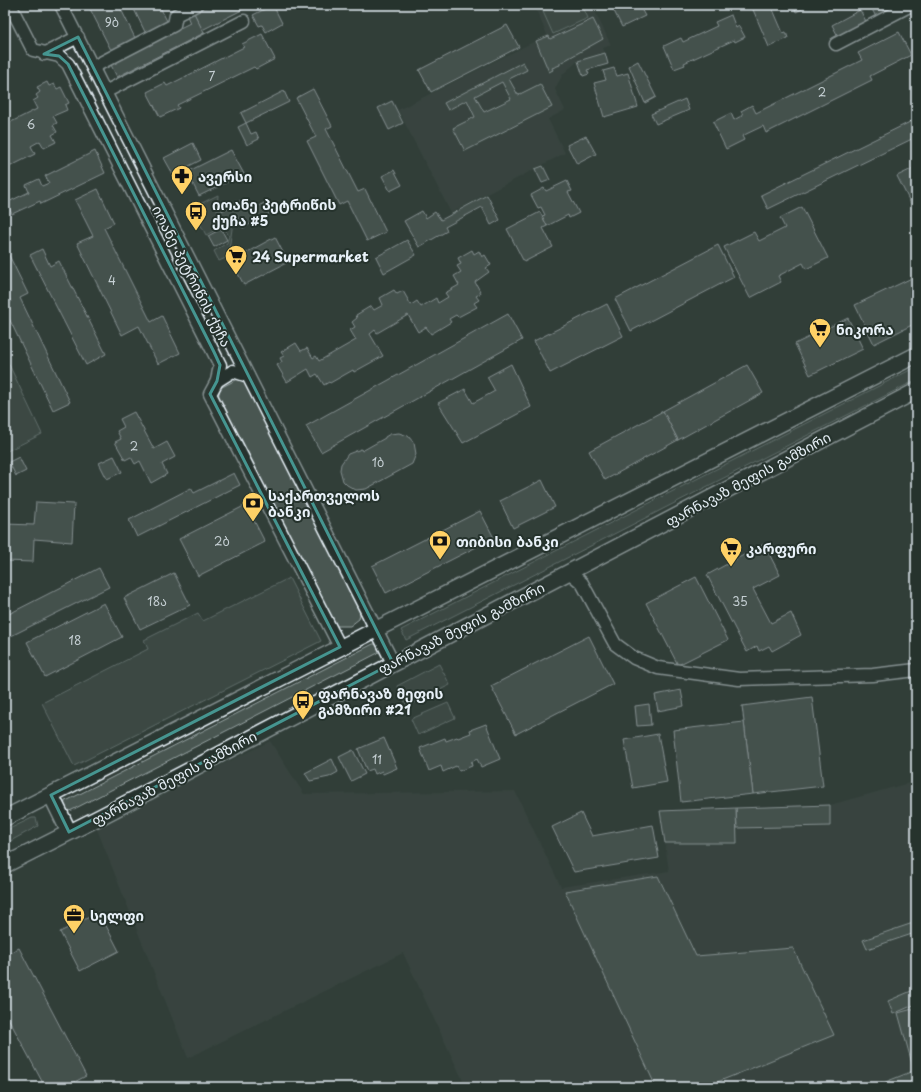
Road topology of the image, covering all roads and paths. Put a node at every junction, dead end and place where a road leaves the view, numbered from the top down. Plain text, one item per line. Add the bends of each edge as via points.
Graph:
1 (10, 5) edge
2 (61, 5) edge
3 (196, 5) edge
4 (911, 5) edge
5 (244, 21) dead end
6 (78, 37) junction
7 (836, 44) dead end
8 (44, 54) junction
9 (86, 54) junction
10 (68, 64) junction
11 (93, 67) junction
12 (105, 92) junction
13 (142, 164) junction
14 (124, 173) junction
15 (916, 354) edge
16 (248, 376) junction
17 (217, 381) junction
18 (916, 391) edge
19 (569, 572) junction
20 (376, 629) junction
21 (340, 647) junction
22 (393, 663) junction
23 (916, 670) edge
24 (51, 795) junction
25 (5, 818) edge
26 (69, 832) junction
27 (5, 865) edge

1 - 8 street via 30,46
2 - 6 street, იოანე პეტრიწის ქუჩა
3 - 11 street via 176,16 174,25
4 - 7 street
5 - 12 street
6 - 8 street
6 - 9 street, იოანე პეტრიწის ქუჩა
8 - 10 street via 59,56
9 - 10 street
9 - 11 street, იოანე პეტრიწის ქუჩა
10 - 14 street, იოანე პეტრიწის ქუჩა
11 - 12 street, იოანე პეტრიწის ქუჩა
12 - 13 street, იოანე პეტრიწის ქუჩა
13 - 14 street
13 - 16 street, იოანე პეტრიწის ქუჩა
14 - 17 street, იოანე პეტრიწის ქუჩა via 220,365
15 - 20 main road
16 - 17 street via 233,371
16 - 20 street, იოანე პეტრიწის ქუჩა
17 - 21 street, იოანე პეტრიწის ქუჩა via 210,394
18 - 19 main road, ფარნავაზ მეფის გამზირი
19 - 22 main road, ფარნავაზ მეფის გამზირი
19 - 23 street via 582,583 615,644 634,658 658,668 739,679 873,676
20 - 21 main road
20 - 22 street, იოანე პეტრიწის ქუჩა
21 - 24 main road
22 - 26 main road, ფარნავაზ მეფის გამზირი
24 - 25 main road
24 - 26 main road
26 - 27 main road, ფარნავაზ მეფის გამზირი

